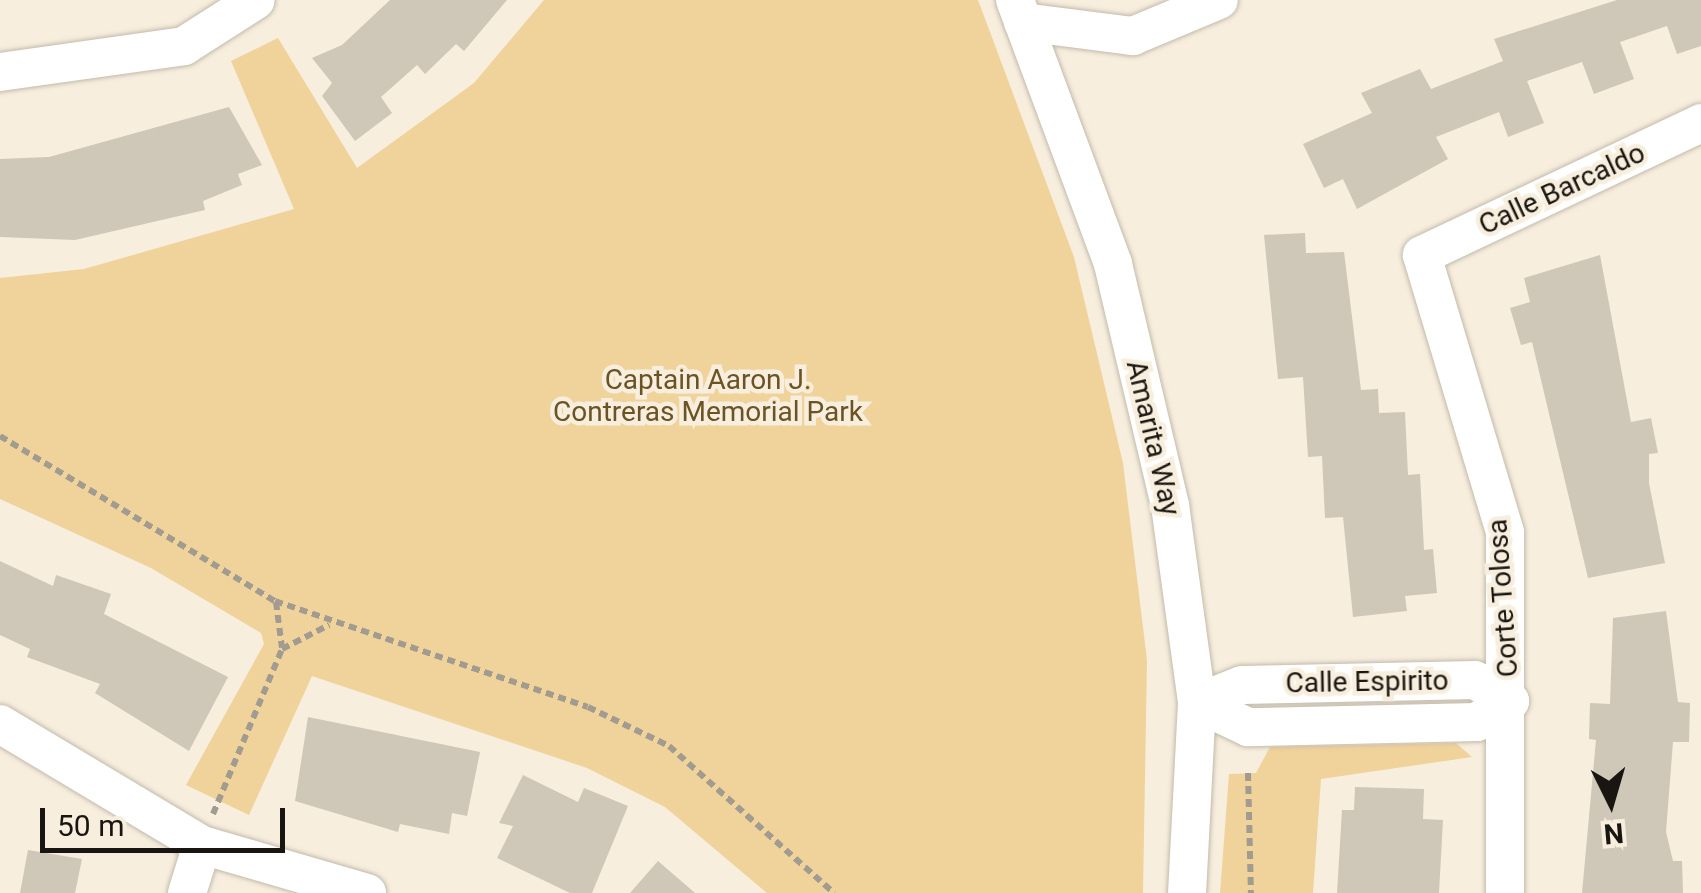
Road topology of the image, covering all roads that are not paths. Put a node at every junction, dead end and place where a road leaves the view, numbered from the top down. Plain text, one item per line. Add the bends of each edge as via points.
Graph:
1 (256, 0) edge
2 (1057, 0) edge
3 (1218, 0) edge
4 (1019, 11) edge
5 (0, 72) edge
6 (1701, 124) edge
7 (1422, 254) joint
8 (1510, 700) junction
9 (1198, 703) junction
10 (0, 724) edge
11 (202, 845) junction
12 (186, 893) edge
13 (367, 893) edge
14 (1186, 893) edge
15 (1505, 893) edge

1 - 5 street via 184,46
2 - 4 street
3 - 4 street via 1133,36
4 - 9 street, Amarita Way via 1112,264 1170,505
6 - 7 street, Calle Barcaldo
7 - 8 street, Corte Tolosa via 1505,532
8 - 9 street, Calle Espirito via 1476,722 1248,727
8 - 15 street, Corte Tolosa
9 - 14 street, Amarita Way
10 - 11 street
11 - 12 street
11 - 13 street

